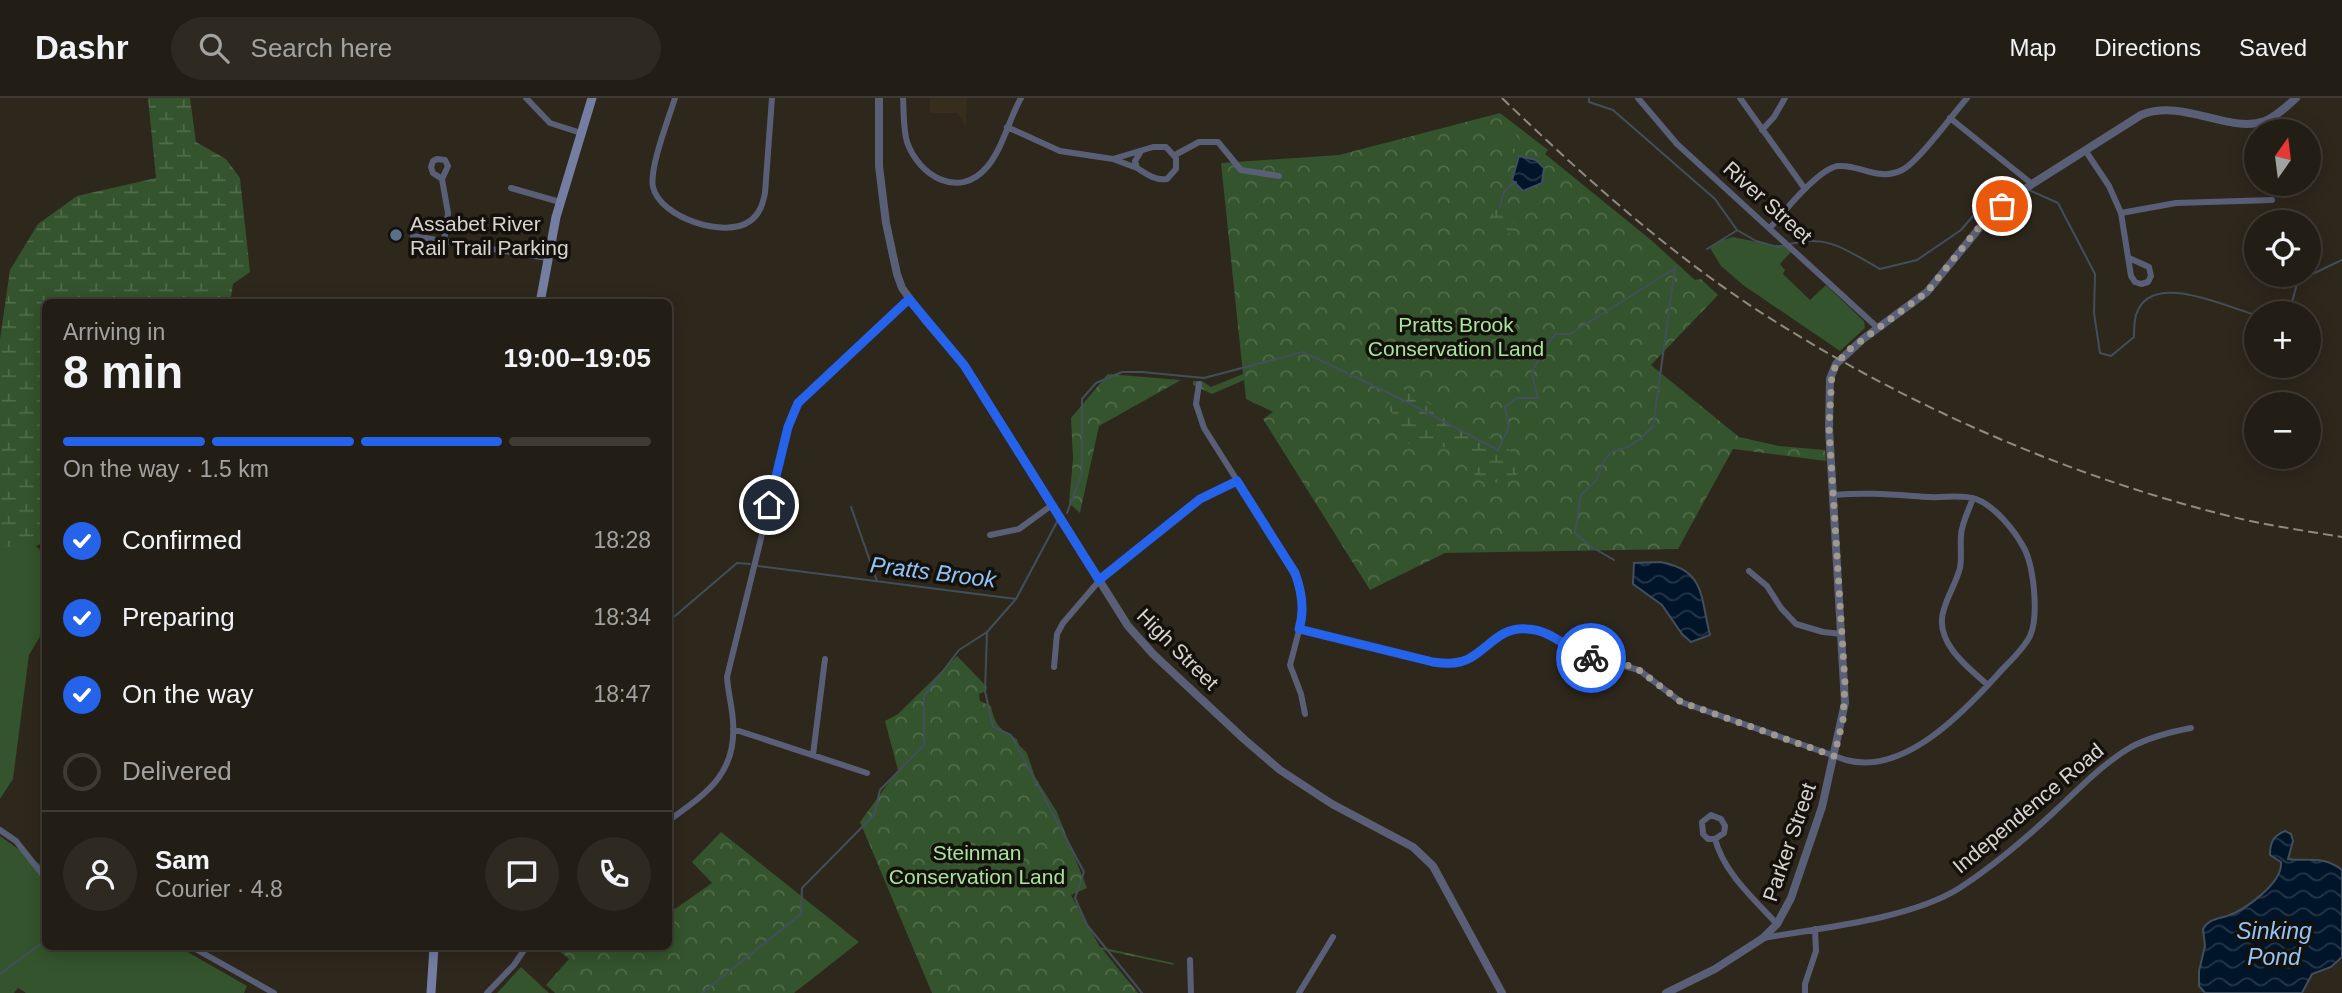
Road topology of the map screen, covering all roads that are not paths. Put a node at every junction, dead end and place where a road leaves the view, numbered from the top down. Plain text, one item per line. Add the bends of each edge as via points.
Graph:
1 (526, 98) edge
2 (592, 98) edge
3 (675, 98) edge
4 (772, 98) edge
5 (879, 98) edge
6 (904, 98) edge
7 (1021, 98) edge
8 (1638, 98) edge
9 (1740, 98) edge
10 (1785, 98) edge
11 (1968, 98) edge
12 (2295, 98) edge
13 (1951, 118) junction
14 (1007, 127) junction
15 (1762, 130) junction
16 (581, 133) junction
17 (2085, 150) junction
18 (1139, 153) junction
19 (1175, 155) junction
20 (1113, 159) junction
21 (1137, 168) junction
22 (1279, 177) dead end
23 (442, 178) dead end
24 (2032, 184) junction
25 (511, 188) dead end
26 (1805, 189) junction
27 (2272, 200) dead end
28 (560, 202) junction
29 (2121, 213) junction
30 (1770, 228) junction
31 (413, 236) dead end
32 (444, 241) junction
33 (547, 258) junction
34 (2129, 258) junction
35 (543, 299) edge
36 (909, 299) junction
37 (1878, 328) junction
38 (1199, 384) dead end
39 (1237, 481) junction
40 (1834, 495) junction
41 (1973, 499) junction
42 (1052, 506) junction
43 (990, 535) dead end
44 (1749, 570) dead end
45 (1099, 580) junction
46 (1299, 629) junction
47 (1842, 634) junction
48 (825, 659) dead end
49 (1054, 667) dead end
50 (1988, 685) junction
51 (1305, 714) dead end
52 (2191, 728) dead end
53 (733, 729) junction
54 (813, 755) junction
55 (1834, 756) junction
56 (867, 773) dead end
57 (672, 818) edge
58 (0, 830) edge
59 (1716, 839) dead end
60 (42, 874) edge
61 (1777, 924) junction
62 (1815, 929) junction
63 (1333, 937) dead end
64 (1763, 938) junction
65 (197, 950) edge
66 (434, 950) edge
67 (524, 950) edge
68 (1190, 960) dead end
69 (274, 993) edge
70 (431, 993) edge
71 (487, 993) edge
72 (1191, 993) edge
73 (1299, 993) edge
74 (1502, 993) edge
75 (1666, 993) edge
76 (1805, 993) edge

1 - 16 street via 550,123
2 - 16 main road
3 - 4 street via 653,173 654,190 677,215 725,228 748,223 762,205
5 - 36 street, High Street via 879,166 886,223 897,274
6 - 14 street via 910,149 926,172 942,181 961,182 979,175
7 - 14 street
8 - 30 street, River Street via 1677,144
9 - 15 street
10 - 15 street
11 - 13 street
12 - 17 street, Parker Street via 2274,117 2251,123 2175,108 2155,110
13 - 24 street
13 - 26 street via 1899,171 1885,175 1835,167
14 - 20 street via 1060,151
15 - 26 street
16 - 28 main road
17 - 24 street, Parker Street
17 - 29 street
18 - 19 street via 1160,146
18 - 20 street
18 - 21 street
19 - 21 street via 1175,169 1167,179 1159,180
19 - 22 street via 1199,142 1218,142 1241,170
20 - 21 street
23 - 32 street via 448,213
24 - 37 street, Parker Street via 1980,226 1927,292
25 - 28 street
26 - 30 street
27 - 29 street via 2176,203
28 - 33 main road
29 - 34 street
30 - 37 street, River Street
31 - 32 street
32 - 33 street
33 - 35 main road
34 - 34 street via 2133,279 2138,284 2148,282 2148,267
36 - 42 street, High Street via 964,365
36 - 53 street via 798,403 791,416 727,677
37 - 40 street, Parker Street via 1842,356 1832,372 1829,428
38 - 39 street via 1196,404 1200,421
39 - 45 street via 1200,499
39 - 46 street via 1297,580 1303,601
40 - 41 street via 1873,492
40 - 47 street, Parker Street
41 - 50 street via 1961,534 1960,568 1942,620 1952,650
41 - 50 street via 1993,510 2023,546 2034,598 2030,635
42 - 43 street via 1019,529
42 - 45 street, High Street
44 - 47 street via 1797,624
45 - 49 street via 1057,634
45 - 74 street, High Street via 1138,639 1264,757 1332,804 1413,847 1433,866
46 - 51 street via 1290,665
46 - 55 street via 1442,664 1471,658 1513,629 1539,631 1581,655 1639,670 1681,702
47 - 55 street, Parker Street via 1845,703
48 - 54 street
50 - 55 street via 1954,719 1896,758 1870,764
52 - 62 street, Independence Road via 2162,734 2111,761 2008,853 1956,890 1920,906
53 - 54 street
53 - 57 street via 732,753 722,775
54 - 56 street
55 - 61 street, Parker Street via 1811,843
58 - 60 street via 16,841
59 - 61 street via 1727,867
61 - 64 street, Parker Street
62 - 64 street, Independence Road
62 - 76 street via 1816,951
63 - 73 street
64 - 75 street, Parker Street
65 - 69 street
66 - 70 main road
67 - 71 street
68 - 72 street

